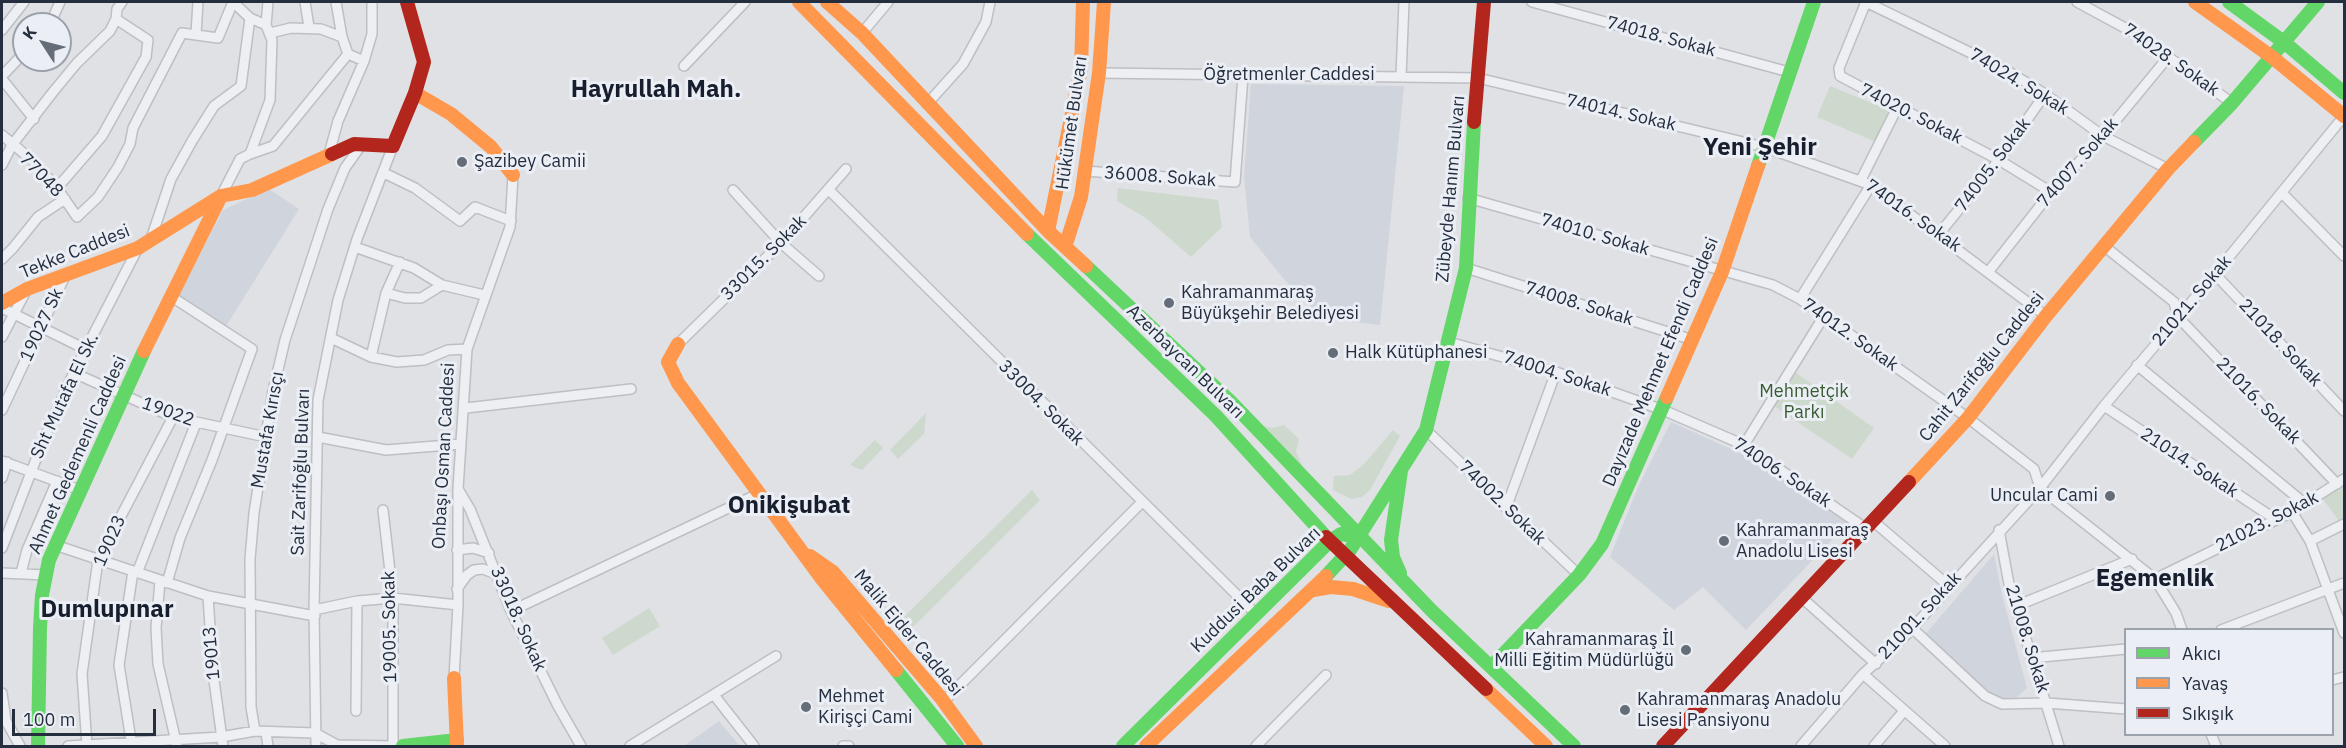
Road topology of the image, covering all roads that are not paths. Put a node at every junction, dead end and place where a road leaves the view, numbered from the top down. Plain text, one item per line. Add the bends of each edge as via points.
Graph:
1 (24, 2) edge
2 (123, 2) edge
3 (198, 2) edge
4 (234, 2) edge
5 (268, 2) edge
6 (305, 2) edge
7 (336, 2) edge
8 (372, 2) edge
9 (407, 2) edge
10 (745, 2) edge
11 (799, 2) edge
12 (827, 2) edge
13 (888, 2) edge
14 (990, 2) edge
15 (1083, 2) edge
16 (1104, 2) edge
17 (1404, 2) edge
18 (1484, 2) edge
19 (1533, 2) edge
20 (1814, 2) edge
21 (1866, 2) edge
22 (2077, 2) edge
23 (2195, 2) edge
24 (2229, 2) edge
25 (2318, 2) edge
26 (1878, 5) edge
27 (250, 18) junction
28 (116, 19) junction
29 (309, 27) junction
30 (268, 29) junction
31 (2, 30) edge
32 (862, 33) junction
33 (196, 34) junction
34 (342, 37) junction
35 (2285, 43) junction
36 (348, 54) junction
37 (2169, 56) junction
38 (2272, 57) junction
39 (2, 59) edge
40 (364, 61) junction
41 (684, 66) dead end
42 (11, 67) joint
43 (1789, 72) junction
44 (1099, 73) junction
45 (1243, 76) junction
46 (1401, 76) junction
47 (2, 77) edge
48 (1478, 78) junction
49 (415, 93) junction
50 (2344, 93) edge
51 (2045, 94) junction
52 (927, 104) junction
53 (2232, 104) junction
54 (1898, 106) junction
55 (2344, 116) edge
56 (34, 119) junction
57 (2, 135) edge
58 (2103, 136) junction
59 (362, 144) junction
60 (12, 145) junction
61 (393, 146) junction
62 (1764, 147) junction
63 (250, 154) junction
64 (329, 154) junction
65 (1999, 160) junction
66 (2, 165) edge
67 (2168, 169) junction
68 (846, 170) dead end
69 (1085, 171) junction
70 (384, 173) junction
71 (513, 175) joint
72 (1861, 180) junction
73 (1871, 185) junction
74 (57, 188) junction
75 (733, 190) dead end
76 (829, 190) junction
77 (2051, 192) junction
78 (2282, 193) junction
79 (221, 196) junction
80 (1468, 198) junction
81 (65, 199) junction
82 (510, 221) junction
83 (1048, 231) junction
84 (1939, 234) junction
85 (151, 239) junction
86 (781, 243) junction
87 (2104, 246) junction
88 (355, 247) junction
89 (1065, 247) junction
90 (138, 248) junction
91 (2344, 256) edge
92 (2, 259) edge
93 (400, 262) junction
94 (1466, 268) junction
95 (1989, 271) junction
96 (1722, 272) junction
97 (66, 273) junction
98 (2215, 274) junction
99 (819, 276) dead end
100 (442, 285) junction
101 (27, 289) junction
102 (386, 293) junction
103 (484, 295) junction
104 (172, 297) junction
105 (1800, 299) junction
106 (2, 305) edge
107 (16, 313) junction
108 (1824, 316) junction
109 (2046, 316) junction
110 (2178, 317) junction
111 (42, 326) junction
112 (2, 337) edge
113 (331, 338) junction
114 (1693, 340) junction
115 (1449, 342) junction
116 (678, 344) joint
117 (86, 349) junction
118 (468, 349) junction
119 (371, 357) junction
120 (2137, 365) junction
121 (74, 372) junction
122 (1556, 372) junction
123 (631, 389) dead end
124 (123, 394) junction
125 (2103, 406) junction
126 (466, 408) junction
127 (2, 410) edge
128 (1663, 410) junction
129 (2344, 411) edge
130 (173, 417) junction
131 (1968, 418) junction
132 (196, 423) junction
133 (223, 429) junction
134 (1426, 430) junction
135 (266, 437) junction
136 (318, 438) junction
137 (461, 444) junction
138 (1744, 445) junction
139 (4, 461) edge
140 (31, 470) junction
141 (1401, 471) junction
142 (2, 478) edge
143 (57, 481) junction
144 (2341, 481) edge
145 (2040, 488) junction
146 (458, 489) junction
147 (80, 490) junction
148 (760, 493) junction
149 (1142, 502) junction
150 (2304, 503) junction
151 (1506, 508) junction
152 (383, 510) dead end
153 (2292, 512) junction
154 (2275, 519) junction
155 (1869, 524) junction
156 (2344, 524) edge
157 (2000, 530) junction
158 (1360, 537) junction
159 (1330, 541) junction
160 (2310, 541) junction
161 (55, 545) junction
162 (2, 548) edge
163 (457, 550) junction
164 (803, 551) junction
165 (489, 553) junction
166 (1345, 555) junction
167 (2132, 559) junction
168 (98, 560) junction
169 (135, 572) junction
170 (2, 573) edge
171 (21, 573) junction
172 (496, 574) junction
173 (46, 575) junction
174 (1579, 575) junction
175 (2155, 579) junction
176 (1403, 581) junction
177 (164, 582) junction
178 (2344, 583) edge
179 (1949, 586) junction
180 (457, 589) junction
181 (1313, 590) junction
182 (2329, 590) junction
183 (208, 596) junction
184 (1801, 597) junction
185 (393, 598) junction
186 (357, 601) junction
187 (249, 605) junction
188 (458, 605) junction
189 (1397, 605) junction
190 (2016, 606) junction
191 (511, 611) junction
192 (314, 613) junction
193 (1256, 615) junction
194 (1912, 628) junction
195 (2181, 628) edge
196 (2226, 628) edge
197 (2344, 633) edge
198 (2124, 649) edge
199 (776, 656) dead end
200 (2031, 658) junction
201 (1876, 664) junction
202 (1491, 666) junction
203 (1863, 674) junction
204 (1326, 675) dead end
205 (454, 678) joint
206 (2, 693) edge
207 (714, 695) junction
208 (943, 702) junction
209 (2047, 703) junction
210 (2124, 709) edge
211 (356, 711) dead end
212 (1905, 711) junction
213 (255, 731) junction
214 (266, 733) junction
215 (315, 733) junction
216 (222, 742) edge
217 (176, 743) edge
218 (457, 743) edge
219 (132, 745) edge
220 (87, 746) edge
221 (398, 746) edge
222 (20, 747) edge
223 (38, 747) edge
224 (68, 747) edge
225 (268, 747) edge
226 (316, 747) edge
227 (581, 747) edge
228 (630, 747) edge
229 (754, 747) edge
230 (843, 747) edge
231 (849, 747) edge
232 (957, 747) edge
233 (976, 747) edge
234 (1124, 747) edge
235 (1146, 747) edge
236 (1256, 747) edge
237 (1546, 747) edge
238 (1574, 747) edge
239 (1663, 747) edge
240 (1801, 747) edge
241 (1874, 747) edge
242 (1946, 747) edge
243 (2059, 747) edge

1 - 31 street
2 - 28 street
3 - 33 street
4 - 27 street
4 - 33 street via 218,38
5 - 30 street
6 - 29 street
7 - 34 street
8 - 40 street via 372,34
9 - 49 main road, Sait Zarifoğlu Bulvarı via 424,62
10 - 41 street
11 - 159 main road, Azerbaycan Bulvarı via 1049,256 1216,416
12 - 32 main road, Azerbaycan Bulvarı
13 - 32 street
14 - 52 street via 986,22 963,64
15 - 83 main road, Hükümet Bulvarı via 1081,69
16 - 44 main road, Hükümet Bulvarı
17 - 46 street
18 - 48 main road, Zübeyde Hanım Bulvarı
19 - 43 street, 74018. Sokak
20 - 43 main road, Dayızade Mehmet Efendi Caddesi
21 - 26 street, 74024. Sokak
21 - 54 street, 74020. Sokak via 1839,68 1840,76
22 - 37 street, 74028. Sokak
23 - 38 main road
24 - 35 main road
25 - 35 main road, Cahit Zarifoğlu Caddesi
26 - 51 street, 74024. Sokak
27 - 30 street
27 - 85 street via 242,86 213,106 192,141 171,179
28 - 56 street
28 - 74 street via 148,40 146,57 102,136
29 - 30 street
29 - 34 street
30 - 63 street via 272,40 270,100
32 - 52 main road, Azerbaycan Bulvarı
33 - 81 street, 77048 via 182,33 133,128 130,144 98,197 77,217
34 - 36 street
35 - 38 main road, Cahit Zarifoğlu Caddesi
35 - 50 main road
36 - 40 street
36 - 63 street via 273,146
37 - 53 street, 74028. Sokak
37 - 58 street, 74007. Sokak
38 - 53 main road, Cahit Zarifoğlu Caddesi
38 - 55 main road
39 - 42 street
40 - 64 street via 338,121
42 - 47 street
43 - 62 main road, Dayızade Mehmet Efendi Caddesi
44 - 45 street, Öğretmenler Caddesi
44 - 69 main road, Hükümet Bulvarı
45 - 46 street, Öğretmenler Caddesi
45 - 69 street, 36008. Sokak via 1235,182
46 - 48 street, Öğretmenler Caddesi
47 - 56 street
48 - 62 street, 74014. Sokak
48 - 80 main road, Zübeyde Hanım Bulvarı
49 - 61 main road, Sait Zarifoğlu Bulvarı
49 - 71 main road via 451,114 491,147
51 - 58 street, 74024. Sokak
51 - 65 street, 74005. Sokak
52 - 83 main road, Azerbaycan Bulvarı
53 - 67 main road, Cahit Zarifoğlu Caddesi
54 - 65 street, 74020. Sokak
54 - 72 street
55 - 78 street, 21021. Sokak
56 - 60 street
57 - 60 street, 77048
58 - 67 street, 74024. Sokak
58 - 77 street, 74007. Sokak
59 - 61 main road, Tekke Caddesi
59 - 64 main road, Tekke Caddesi
59 - 135 street, Mustafa Kırısçı via 345,168 294,308
60 - 66 street
60 - 74 street, 77048
61 - 70 street, Sait Zarifoğlu Bulvarı
62 - 72 street, 74016. Sokak
62 - 96 main road, Dayızade Mehmet Efendi Caddesi
63 - 79 street via 240,159
64 - 79 main road, Tekke Caddesi via 252,190
65 - 77 street, 74020. Sokak
65 - 84 street, 74005. Sokak
67 - 87 main road, Cahit Zarifoğlu Caddesi
68 - 76 street, 33015. Sokak
69 - 89 main road, Hükümet Bulvarı
70 - 82 street via 415,188 460,222 475,207
70 - 88 street, Sait Zarifoğlu Bulvarı
71 - 82 street, Onbaşı Osman Caddesi
72 - 73 street, 74016. Sokak
73 - 84 street, 74016. Sokak
73 - 105 street
74 - 81 street, 77048
75 - 86 street
76 - 86 street, 33015. Sokak
76 - 149 street, 33004. Sokak
77 - 95 street, 74007. Sokak
78 - 91 street
78 - 98 street, 21021. Sokak
79 - 85 main road, Tekke Caddesi
79 - 104 main road, Ahmet Gedemenli Caddesi
80 - 94 main road, Zübeyde Hanım Bulvarı
80 - 96 street, 74010. Sokak
81 - 92 street via 38,217
82 - 103 street, Onbaşı Osman Caddesi
83 - 89 main road, Azerbaycan Bulvarı
84 - 95 street, 74016. Sokak
85 - 90 main road, Tekke Caddesi
86 - 99 street
86 - 116 street, 33015. Sokak
87 - 109 main road, Cahit Zarifoğlu Caddesi
87 - 110 street, 21016. Sokak via 2174,302
88 - 93 street
88 - 113 street, Sait Zarifoğlu Bulvarı
89 - 158 main road, Azerbaycan Bulvarı via 1228,399
90 - 97 main road, Tekke Caddesi
90 - 117 street, Sht Mutafa El Sk.
93 - 100 street
93 - 102 street
94 - 114 street, 74008. Sokak
94 - 115 main road, Zübeyde Hanım Bulvarı
95 - 109 street, 74016. Sokak
96 - 105 street, 74012. Sokak via 1773,285
96 - 114 main road, Dayızade Mehmet Efendi Caddesi
97 - 101 main road, Tekke Caddesi
97 - 111 street, 19027 Sk
98 - 110 street, 21021. Sokak
98 - 129 street, 21018. Sokak
100 - 102 street via 421,298
100 - 103 street
101 - 106 main road, Tekke Caddesi
101 - 107 street
102 - 119 street
103 - 118 street, Onbaşı Osman Caddesi
104 - 124 main road, Ahmet Gedemenli Caddesi
104 - 133 street via 252,349
105 - 108 street, 74012. Sokak
106 - 107 street
107 - 111 street
107 - 112 street
108 - 131 street, 74012. Sokak
108 - 138 street
109 - 131 main road, Cahit Zarifoğlu Caddesi
110 - 120 street, 21021. Sokak
110 - 144 street, 21016. Sokak
111 - 117 street
111 - 127 street, 19027 Sk
113 - 119 street
113 - 136 street, Sait Zarifoğlu Bulvarı via 318,400
114 - 128 main road, Dayızade Mehmet Efendi Caddesi
115 - 122 street, 74004. Sokak
115 - 134 main road, Zübeyde Hanım Bulvarı
116 - 148 main road, Malik Ejder Caddesi via 668,362 678,382
117 - 121 street, Sht Mutafa El Sk.
118 - 119 street via 448,350 424,360 397,362
118 - 126 street, Onbaşı Osman Caddesi
120 - 125 street, 21021. Sokak
120 - 150 street
121 - 124 street, 19022
121 - 140 street, Sht Mutafa El Sk.
122 - 128 street, 74004. Sokak
122 - 151 street
123 - 126 street
124 - 130 street, 19022
124 - 147 main road, Ahmet Gedemenli Caddesi
125 - 145 street, 21021. Sokak
125 - 154 street, 21014. Sokak
126 - 137 street, Onbaşı Osman Caddesi
128 - 138 street, 74006. Sokak
128 - 174 main road, Dayızade Mehmet Efendi Caddesi via 1602,544
130 - 132 street, 19022
130 - 168 street, 19023
131 - 145 street, 74012. Sokak via 2034,469
131 - 155 main road, Cahit Zarifoğlu Caddesi
132 - 133 street, 19022
132 - 169 street
133 - 135 street, 19022
133 - 177 street
134 - 141 main road, Zübeyde Hanım Bulvarı
134 - 151 street, 74002. Sokak
135 - 187 street, Mustafa Kırısçı via 254,513
136 - 137 street via 386,450
136 - 192 street, Sait Zarifoğlu Bulvarı
137 - 146 street, Onbaşı Osman Caddesi
138 - 155 street, 74006. Sokak
139 - 140 street
139 - 142 street
140 - 143 street
140 - 162 street, Sht Mutafa El Sk.
141 - 158 main road, Zübeyde Hanım Bulvarı
141 - 176 main road via 1391,540
143 - 147 street
143 - 171 street
144 - 150 street, 21023. Sokak
145 - 157 street, 21001. Sokak
145 - 167 street
146 - 163 street, Onbaşı Osman Caddesi
146 - 165 street, 33018. Sokak
147 - 161 main road, Ahmet Gedemenli Caddesi
148 - 164 main road, Malik Ejder Caddesi
148 - 191 street
149 - 193 street, 33004. Sokak
149 - 208 street
150 - 153 street, 21023. Sokak
151 - 174 street, 74002. Sokak
152 - 185 street, 19005. Sokak
153 - 154 street, 21023. Sokak
153 - 160 street
154 - 175 street, 21023. Sokak
155 - 179 street, 74006. Sokak
155 - 184 main road, Cahit Zarifoğlu Caddesi
156 - 160 street
157 - 179 street, 21001. Sokak
157 - 190 street, 21008. Sokak
158 - 159 main road, Kuddusi Baba Bulvarı via 1341,534
158 - 166 main road, Kuddusi Baba Bulvarı
158 - 176 main road, Azerbaycan Bulvarı
159 - 166 main road, Azerbaycan Bulvarı
159 - 193 main road, Kuddusi Baba Bulvarı
160 - 182 street
161 - 168 street
161 - 173 main road, Ahmet Gedemenli Caddesi
163 - 165 street via 473,548
163 - 180 street, Onbaşı Osman Caddesi
164 - 208 main road, Malik Ejder Caddesi via 833,572
164 - 232 main road, Malik Ejder Caddesi
165 - 172 street, 33018. Sokak
166 - 181 main road, Kuddusi Baba Bulvarı
166 - 189 main road, Azerbaycan Bulvarı
167 - 175 street
167 - 190 street
168 - 169 street
168 - 220 street, 19023 via 82,674
169 - 177 street
169 - 219 street via 119,665
170 - 171 street
171 - 173 street
172 - 180 street via 474,570
172 - 191 street, 33018. Sokak
173 - 223 main road, Ahmet Gedemenli Caddesi via 40,628
174 - 202 main road, Dayızade Mehmet Efendi Caddesi
175 - 195 street
176 - 202 main road, Azerbaycan Bulvarı
177 - 183 street
177 - 217 street via 156,628 158,664
178 - 182 street
179 - 194 street, 21001. Sokak
180 - 188 street, Onbaşı Osman Caddesi
181 - 189 main road via 1353,589
181 - 235 main road, Kuddusi Baba Bulvarı
182 - 196 street
182 - 197 street
183 - 187 street
183 - 216 street, 19013
184 - 201 street
184 - 239 main road, Cahit Zarifoğlu Caddesi
185 - 186 street
185 - 188 street
185 - 221 street, 19005. Sokak
186 - 192 street
186 - 211 street
187 - 192 street
187 - 213 street, Mustafa Kırısçı
188 - 205 street, Onbaşı Osman Caddesi
189 - 237 main road, Azerbaycan Bulvarı
190 - 200 street, 21008. Sokak
191 - 227 street, 33018. Sokak
192 - 215 street, Sait Zarifoğlu Bulvarı
193 - 234 main road, Kuddusi Baba Bulvarı
194 - 201 street, 21001. Sokak
194 - 209 street via 1985,696 2002,705
198 - 200 street
199 - 207 street
200 - 209 street, 21008. Sokak
201 - 203 street, 21001. Sokak
202 - 238 main road, Azerbaycan Bulvarı
203 - 212 street
203 - 240 street, 21001. Sokak
204 - 236 street
205 - 218 main road, Onbaşı Osman Caddesi
206 - 222 street via 6,721
207 - 228 street
207 - 229 street
208 - 233 main road, Malik Ejder Caddesi
209 - 210 street
209 - 243 street, 21008. Sokak
212 - 241 street
212 - 242 street
213 - 214 street
213 - 216 street
214 - 215 street
214 - 225 street
215 - 221 street via 337,745
215 - 226 street, Sait Zarifoğlu Bulvarı
216 - 217 street
217 - 219 street
218 - 221 main road
219 - 220 street
220 - 224 street
230 - 231 street

